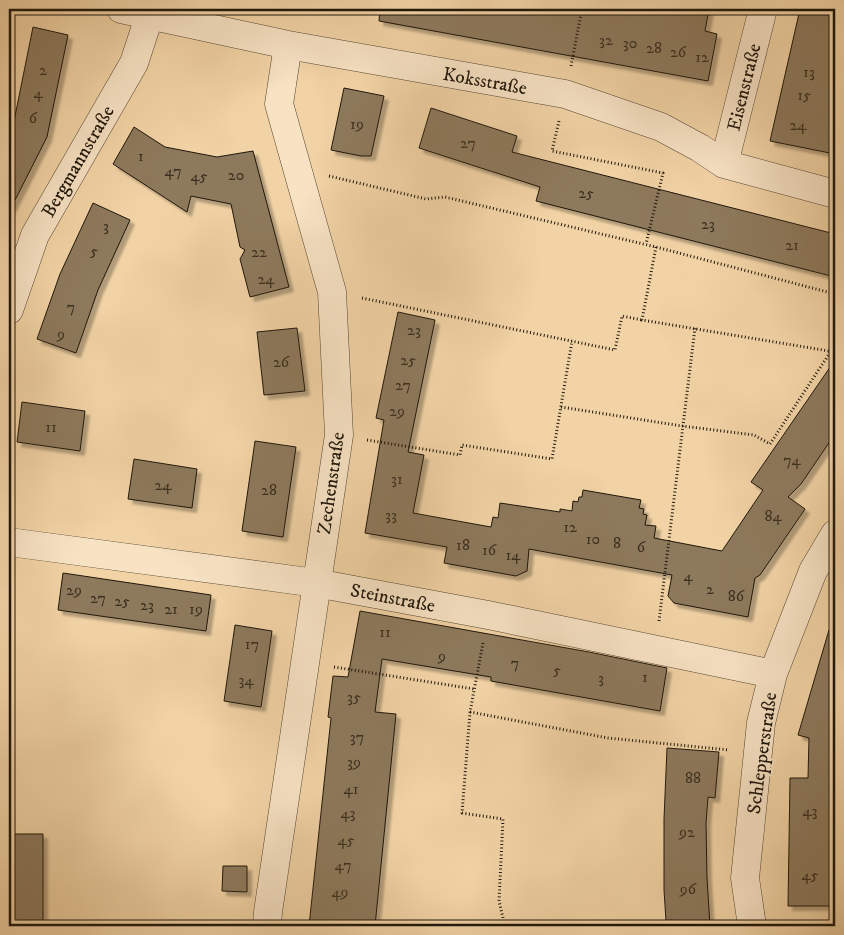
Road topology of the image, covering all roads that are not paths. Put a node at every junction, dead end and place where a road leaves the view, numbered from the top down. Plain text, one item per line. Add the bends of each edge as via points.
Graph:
1 (121, 9) edge
2 (762, 9) edge
3 (150, 14) junction
4 (223, 20) edge
5 (288, 45) junction
6 (724, 164) junction
7 (835, 194) edge
8 (9, 310) edge
9 (835, 534) edge
10 (9, 542) edge
11 (316, 583) junction
12 (773, 674) junction
13 (267, 926) edge
14 (752, 926) edge

1 - 3 street, Koksstraße
2 - 6 street, Eisenstraße
3 - 4 street, Koksstraße
3 - 8 street, Bergmannstraße via 134,63 35,235
4 - 5 street, Koksstraße
5 - 6 street, Koksstraße via 565,94 662,127
5 - 11 street, Zechenstraße via 279,104 332,292 339,435
6 - 7 street, Koksstraße
9 - 12 street, Schlepperstraße via 813,571
10 - 11 street, Steinstraße
11 - 12 street, Steinstraße
11 - 13 street, Zechenstraße
12 - 14 street, Schlepperstraße via 761,723 745,878

